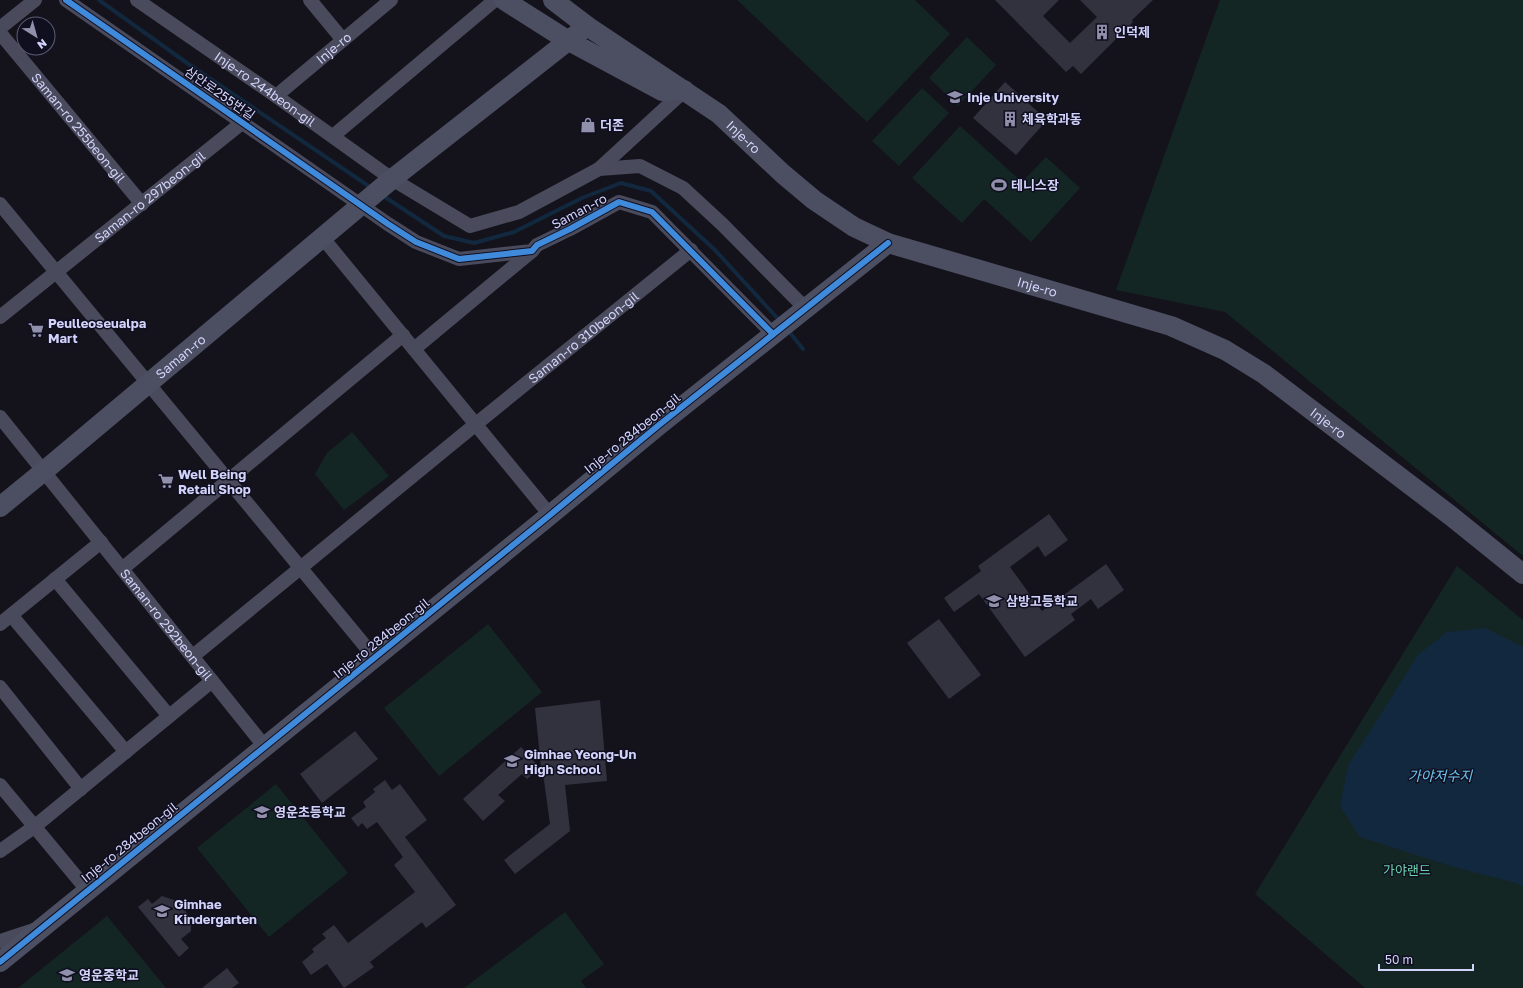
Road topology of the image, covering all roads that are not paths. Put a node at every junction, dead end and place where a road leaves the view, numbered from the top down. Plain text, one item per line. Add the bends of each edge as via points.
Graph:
1 (35, 0) edge
2 (66, 0) edge
3 (137, 0) edge
4 (310, 0) edge
5 (495, 0) edge
6 (504, 0) edge
7 (553, 0) edge
8 (389, 1) edge
9 (587, 26) junction
10 (0, 28) edge
11 (0, 33) edge
12 (343, 40) junction
13 (567, 40) junction
14 (685, 90) junction
15 (276, 96) junction
16 (243, 122) junction
17 (333, 136) junction
18 (599, 169) junction
19 (390, 180) junction
20 (363, 203) junction
21 (0, 204) edge
22 (142, 204) junction
23 (322, 237) junction
24 (888, 243) junction
25 (691, 250) junction
26 (532, 251) junction
27 (57, 272) junction
28 (800, 312) junction
29 (0, 317) edge
30 (774, 333) junction
31 (403, 335) junction
32 (414, 349) junction
33 (148, 383) junction
34 (0, 417) edge
35 (476, 424) junction
36 (44, 471) junction
37 (228, 481) junction
38 (0, 507) edge
39 (550, 515) junction
40 (100, 542) junction
41 (122, 569) junction
42 (301, 569) junction
43 (1523, 574) edge
44 (55, 579) junction
45 (11, 615) junction
46 (0, 624) edge
47 (193, 656) junction
48 (375, 658) junction
49 (212, 681) junction
50 (0, 687) edge
51 (169, 716) junction
52 (265, 747) junction
53 (126, 752) junction
54 (0, 786) edge
55 (81, 789) junction
56 (34, 827) junction
57 (0, 851) edge
58 (88, 891) junction
59 (44, 927) junction
60 (0, 941) edge
61 (0, 962) edge

1 - 10 street
2 - 16 street, 삼안로255번길
3 - 15 street, Inje-ro 244beon-gil
4 - 12 street
5 - 17 street
6 - 13 main road
7 - 9 main road, Inje-ro
8 - 12 street, Inje-ro
9 - 13 main road
9 - 14 main road, Inje-ro
11 - 22 street, Saman-ro 255beon-gil
12 - 15 street, Inje-ro
13 - 14 main road via 662,91
13 - 19 main road
14 - 18 street
14 - 24 main road, Inje-ro via 719,114 814,200 854,227
15 - 17 street, Inje-ro 244beon-gil
16 - 20 street, 삼안로255번길
16 - 22 street, Saman-ro 297beon-gil
17 - 19 street, Inje-ro 244beon-gil
18 - 19 street, Saman-ro via 519,212 470,226
18 - 28 street, Saman-ro via 640,166 683,188 722,224
19 - 20 main road
20 - 23 main road, Saman-ro
20 - 26 street, Saman-ro via 416,242 459,259
21 - 27 street
22 - 27 street, Saman-ro 297beon-gil
23 - 31 street
23 - 33 main road, Saman-ro
24 - 28 main road
24 - 43 main road, Inje-ro via 1171,326 1225,350 1264,374
25 - 26 street, Saman-ro via 652,212 619,202 537,245
25 - 30 street, Saman-ro
25 - 35 street, Saman-ro 310beon-gil
26 - 32 street
27 - 29 street, Saman-ro 297beon-gil
27 - 33 street
28 - 30 main road, Inje-ro 284beon-gil
30 - 39 main road, Inje-ro 284beon-gil
31 - 32 street
31 - 37 street
32 - 35 street
33 - 36 main road, Saman-ro
33 - 37 street
34 - 36 street, Saman-ro 292beon-gil
35 - 39 street
35 - 42 street, Saman-ro 310beon-gil
36 - 38 main road, Saman-ro
36 - 40 street, Saman-ro 292beon-gil
37 - 41 street
37 - 42 street
39 - 48 main road, Inje-ro 284beon-gil
40 - 41 street, Saman-ro 292beon-gil
40 - 44 street
41 - 47 street, Saman-ro 292beon-gil
42 - 47 street, Saman-ro 310beon-gil
42 - 48 street
44 - 45 street
44 - 51 street
45 - 46 street
45 - 53 street
47 - 49 street, Saman-ro 292beon-gil
48 - 52 main road, Inje-ro 284beon-gil
49 - 51 street, Saman-ro 292beon-gil
49 - 52 street
50 - 55 street
51 - 53 street, Saman-ro 292beon-gil
52 - 58 main road, Inje-ro 284beon-gil
53 - 55 street, Saman-ro 292beon-gil
54 - 56 street
55 - 56 street, Saman-ro 292beon-gil
56 - 57 street, Saman-ro 292beon-gil
56 - 58 street
58 - 59 main road, Inje-ro 284beon-gil
59 - 60 street
59 - 61 main road, Inje-ro 284beon-gil

